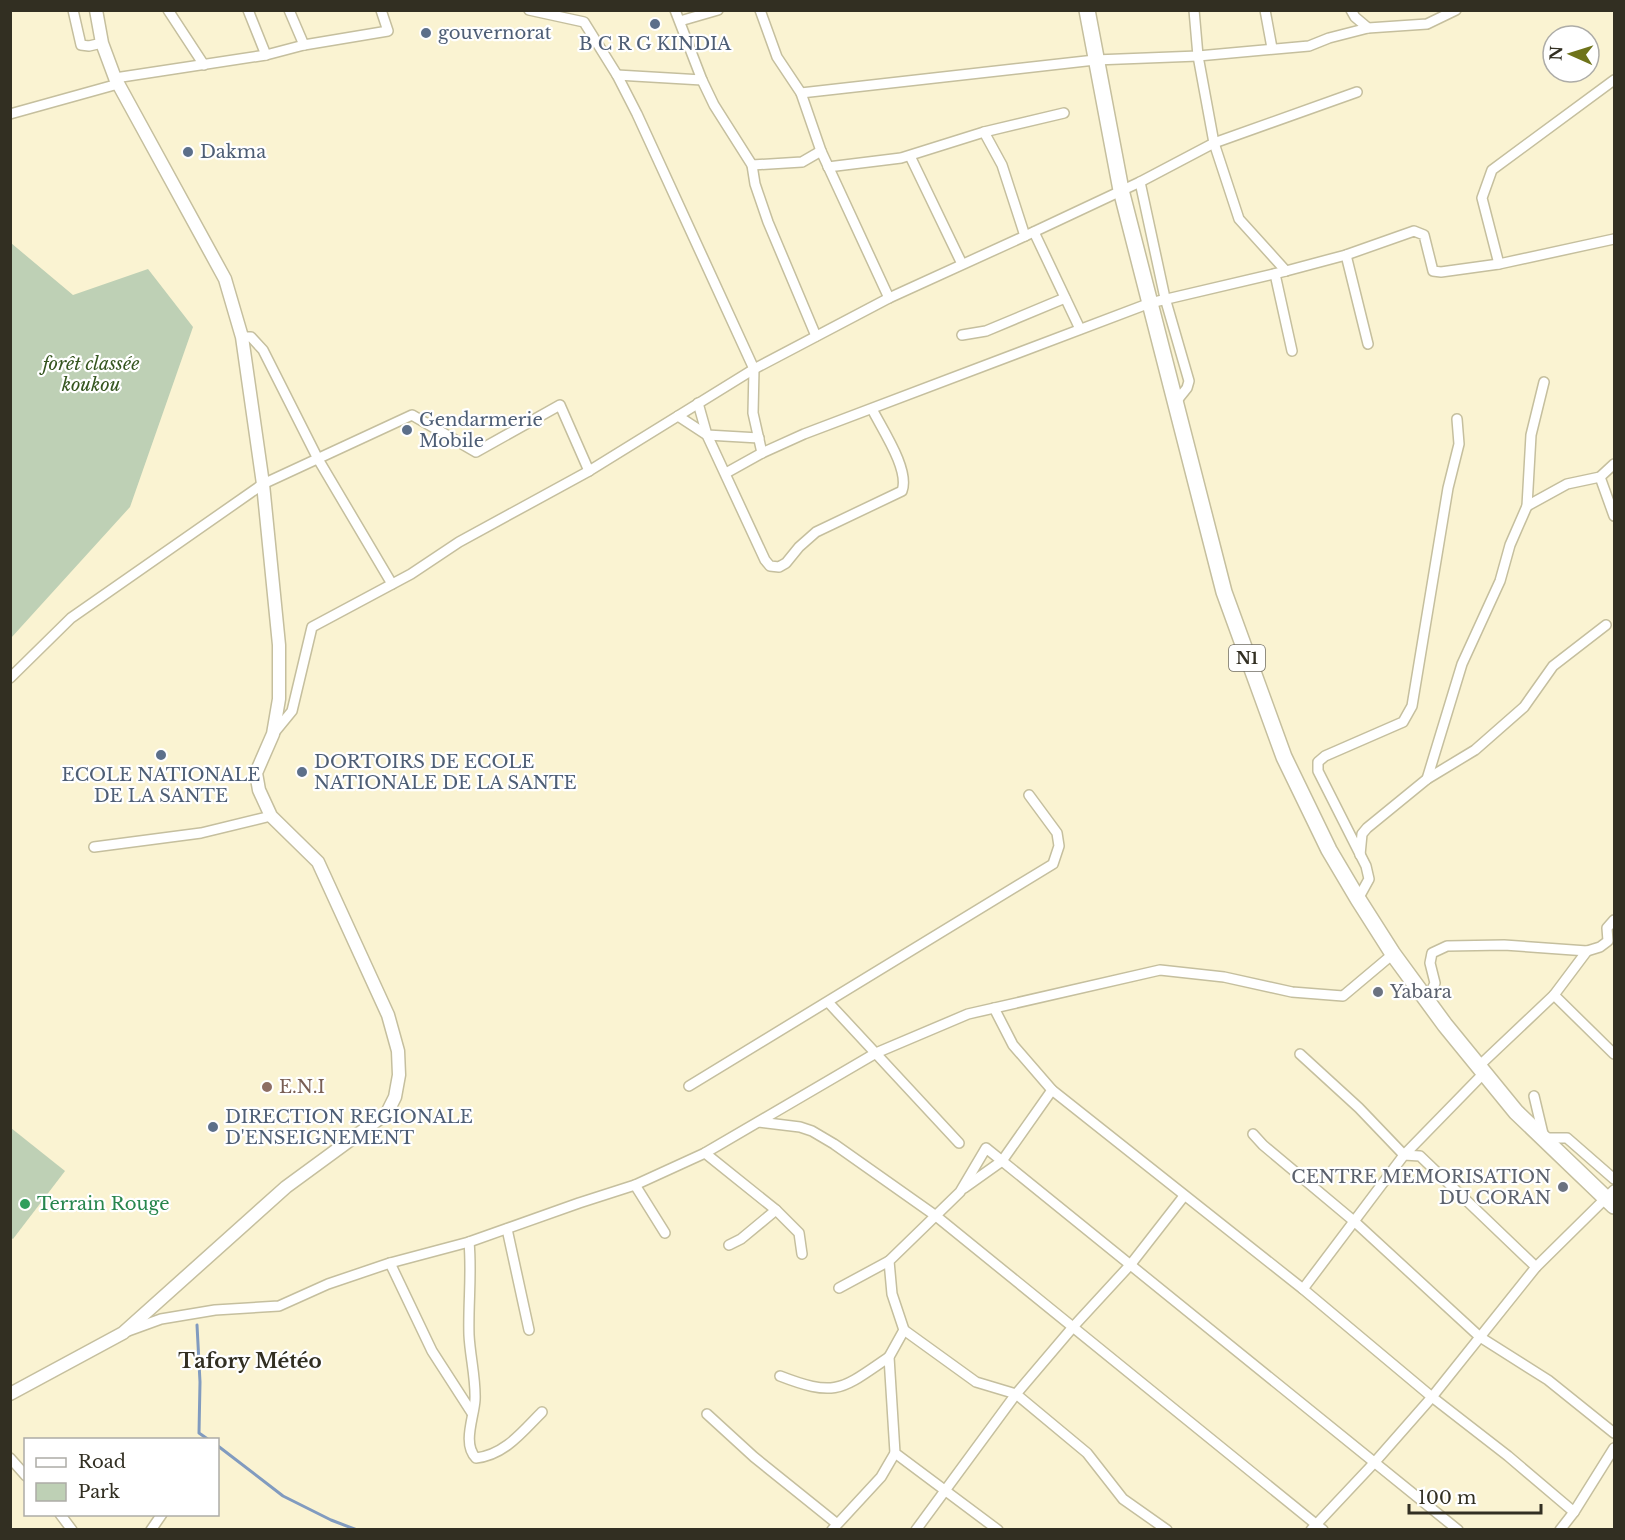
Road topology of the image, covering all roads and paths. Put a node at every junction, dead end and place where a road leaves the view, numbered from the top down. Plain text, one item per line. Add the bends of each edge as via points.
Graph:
1 (73, 10) edge
2 (96, 10) edge
3 (168, 10) edge
4 (248, 10) edge
5 (289, 10) edge
6 (381, 10) edge
7 (529, 10) edge
8 (578, 10) edge
9 (675, 10) edge
10 (718, 10) edge
11 (760, 10) edge
12 (1087, 10) edge
13 (1194, 10) edge
14 (1266, 10) edge
15 (1352, 10) edge
16 (1456, 10) edge
17 (680, 21) junction
18 (584, 22) junction
19 (1368, 28) junction
20 (102, 43) junction
21 (304, 45) junction
22 (1272, 48) junction
23 (266, 55) junction
24 (1198, 56) junction
25 (1095, 60) junction
26 (204, 64) junction
27 (617, 75) junction
28 (702, 80) junction
29 (1614, 80) edge
30 (117, 81) junction
31 (1357, 92) dead end
32 (801, 93) junction
33 (1064, 113) dead end
34 (10, 114) edge
35 (984, 132) junction
36 (1214, 143) junction
37 (821, 151) junction
38 (910, 156) junction
39 (752, 165) junction
40 (828, 167) junction
41 (1140, 182) junction
42 (1121, 190) junction
43 (1030, 234) junction
44 (1614, 239) edge
45 (1346, 255) junction
46 (962, 264) junction
47 (1499, 264) junction
48 (1286, 271) junction
49 (1275, 274) junction
50 (889, 298) junction
51 (1065, 298) junction
52 (1165, 298) junction
53 (1150, 303) junction
54 (1080, 329) junction
55 (962, 335) dead end
56 (816, 336) junction
57 (242, 338) junction
58 (1368, 344) dead end
59 (1292, 351) dead end
60 (754, 369) junction
61 (1544, 382) dead end
62 (1175, 403) junction
63 (698, 404) junction
64 (872, 409) junction
65 (678, 416) junction
66 (1457, 419) dead end
67 (707, 435) junction
68 (759, 438) junction
69 (762, 453) junction
70 (318, 459) junction
71 (1614, 464) edge
72 (589, 471) junction
73 (726, 473) junction
74 (1600, 477) junction
75 (263, 484) junction
76 (1527, 506) junction
77 (1614, 516) edge
78 (392, 584) junction
79 (1606, 625) dead end
80 (10, 678) edge
81 (273, 734) junction
82 (1427, 778) junction
83 (1029, 795) dead end
84 (271, 816) junction
85 (1362, 834) junction
86 (1351, 836) junction
87 (94, 847) dead end
88 (1360, 855) junction
89 (1358, 899) junction
90 (1614, 920) edge
91 (1612, 940) edge
92 (1587, 951) junction
93 (1393, 954) junction
94 (1554, 995) junction
95 (1427, 1000) junction
96 (828, 1002) junction
97 (994, 1008) junction
98 (876, 1053) junction
99 (1300, 1054) dead end
100 (1614, 1054) edge
101 (1481, 1069) junction
102 (689, 1086) dead end
103 (1052, 1090) junction
104 (1534, 1096) dead end
105 (759, 1122) junction
106 (1253, 1134) dead end
107 (1544, 1138) junction
108 (959, 1143) dead end
109 (705, 1153) junction
110 (1404, 1155) junction
111 (1002, 1161) junction
112 (1614, 1179) edge
113 (635, 1185) junction
114 (960, 1192) junction
115 (1184, 1196) junction
116 (1612, 1198) edge
117 (776, 1210) junction
118 (936, 1216) junction
119 (1355, 1222) junction
120 (507, 1229) junction
121 (665, 1233) dead end
122 (469, 1242) junction
123 (729, 1245) dead end
124 (802, 1254) dead end
125 (888, 1261) junction
126 (390, 1263) junction
127 (1131, 1264) junction
128 (1536, 1267) junction
129 (838, 1288) dead end
130 (1303, 1288) junction
131 (1073, 1327) junction
132 (530, 1330) dead end
133 (904, 1330) junction
134 (123, 1333) junction
135 (1480, 1337) junction
136 (889, 1357) junction
137 (780, 1376) dead end
138 (10, 1394) edge
139 (1017, 1394) junction
140 (1432, 1397) junction
141 (542, 1412) dead end
142 (471, 1413) junction
143 (707, 1414) dead end
144 (1614, 1433) edge
145 (1614, 1448) edge
146 (896, 1453) junction
147 (10, 1458) edge
148 (1374, 1463) junction
149 (24, 1474) edge
150 (946, 1489) junction
151 (1574, 1512) junction
152 (161, 1516) edge
153 (62, 1517) edge
154 (834, 1526) edge
155 (1317, 1528) edge
156 (57, 1530) edge
157 (72, 1530) edge
158 (151, 1530) edge
159 (916, 1530) edge
160 (998, 1530) edge
161 (1167, 1530) edge
162 (1458, 1530) edge
163 (1560, 1530) edge

1 - 20 street via 81,45
2 - 20 street
3 - 26 street
4 - 23 street
5 - 21 street
6 - 21 street via 388,31
7 - 18 street
8 - 18 street
9 - 17 street
10 - 17 street
11 - 32 street via 777,57
12 - 25 highway, N1
13 - 24 street
14 - 22 street
15 - 19 street
16 - 19 street via 1427,24
17 - 28 street
18 - 27 street
19 - 22 street via 1309,46
20 - 30 street
21 - 23 street
22 - 24 street
23 - 26 street
24 - 25 street
24 - 36 street
25 - 32 street
25 - 42 highway, N1
26 - 30 street
27 - 28 street
27 - 60 street
28 - 39 street
29 - 47 street via 1492,170 1482,198
30 - 34 street
30 - 57 street via 225,279
31 - 36 street
32 - 37 street
33 - 35 street
35 - 38 street
35 - 43 street
36 - 41 street
36 - 48 street via 1239,219
37 - 39 street via 801,162
37 - 40 street
38 - 40 street
38 - 46 street
39 - 56 street via 768,222
40 - 50 street
41 - 42 street
41 - 52 street
42 - 43 street
42 - 53 highway, N1
43 - 46 street
43 - 51 street
44 - 47 street
45 - 47 street via 1414,231 1424,235 1433,270
45 - 48 street
45 - 58 street
46 - 50 street
48 - 49 street
49 - 52 street
49 - 59 street
50 - 56 street
51 - 54 street
51 - 55 street via 986,331
52 - 53 street
52 - 62 street via 1189,381
53 - 54 street
53 - 62 highway, N1
54 - 64 street
56 - 60 street
57 - 70 street via 251,337 263,350
57 - 75 street
60 - 63 street
60 - 68 street via 753,413
61 - 76 street via 1531,435
62 - 89 highway, N1 via 1224,592 1284,757 1329,850
63 - 65 street
63 - 67 street
64 - 69 street
64 - 73 street via 900,466 902,491 816,532 779,567 770,566 765,560
65 - 67 street
65 - 72 street
66 - 86 street via 1459,444 1448,488 1412,706 1403,722 1318,762 1318,771
67 - 68 street
67 - 73 street
68 - 69 street
69 - 73 street
70 - 72 street via 412,415 476,452 560,405
70 - 75 street
70 - 78 street
71 - 74 street
72 - 78 street via 459,542
74 - 76 street via 1567,484
74 - 77 street
75 - 80 street via 71,618
75 - 81 street via 279,645 279,699
76 - 82 street via 1500,581 1462,664
78 - 81 street via 312,627 292,711
79 - 82 street via 1553,666 1524,707 1475,750
81 - 84 street via 256,773
82 - 85 street
83 - 96 street via 1057,833 1059,846 1053,864
84 - 87 street via 201,833
84 - 134 street via 318,862 388,1015 398,1051 395,1097 387,1113 286,1187
85 - 86 street
85 - 88 street
86 - 88 street
88 - 89 street via 1369,879
89 - 93 highway, N1
90 - 91 street via 1607,928
91 - 92 street
92 - 94 street
92 - 95 street via 1504,945 1447,946 1432,953 1435,983
93 - 95 highway, N1
93 - 97 street via 1343,996 1292,992 1224,976 1160,970
94 - 100 street
94 - 101 street
95 - 101 highway, N1
96 - 98 street
96 - 102 street
97 - 98 street via 968,1014
97 - 103 street via 1013,1046
98 - 105 street
98 - 108 street
99 - 110 street
101 - 107 highway, N1 via 1516,1112
101 - 110 street
103 - 111 street
103 - 115 street
104 - 107 street
105 - 109 street
105 - 118 street via 812,1131
106 - 119 street
107 - 112 street via 1567,1138
107 - 116 highway, N1
109 - 113 street
109 - 117 street
110 - 119 street
110 - 128 street via 1420,1156
111 - 114 street
111 - 114 street via 986,1148
111 - 127 street
113 - 120 street
113 - 121 street
114 - 118 street
115 - 127 street
115 - 130 street
116 - 128 street
117 - 123 street
117 - 124 street via 798,1233
118 - 125 street
118 - 131 street
119 - 130 street
119 - 135 street
120 - 122 street
120 - 132 street
122 - 126 street
122 - 142 street via 469,1336 475,1401
125 - 129 street
125 - 133 street via 892,1294
126 - 134 street via 279,1306 215,1310 161,1319
126 - 142 street via 432,1351
127 - 131 street
127 - 148 street
128 - 135 street
130 - 140 street
131 - 139 street
131 - 155 street
133 - 136 street
133 - 139 street via 976,1382
134 - 138 street
135 - 140 street
135 - 144 street via 1548,1380
136 - 137 street via 847,1386 826,1389
136 - 146 street
139 - 150 street
139 - 161 street via 1087,1453 1123,1500
140 - 148 street
140 - 151 street
141 - 142 street via 509,1446 476,1458 472,1454
143 - 154 street
145 - 151 street
146 - 150 street
146 - 154 street via 881,1477
147 - 149 street
148 - 155 street
148 - 162 street
150 - 159 street
150 - 160 street
151 - 163 street
152 - 158 street
153 - 156 street
153 - 157 street

